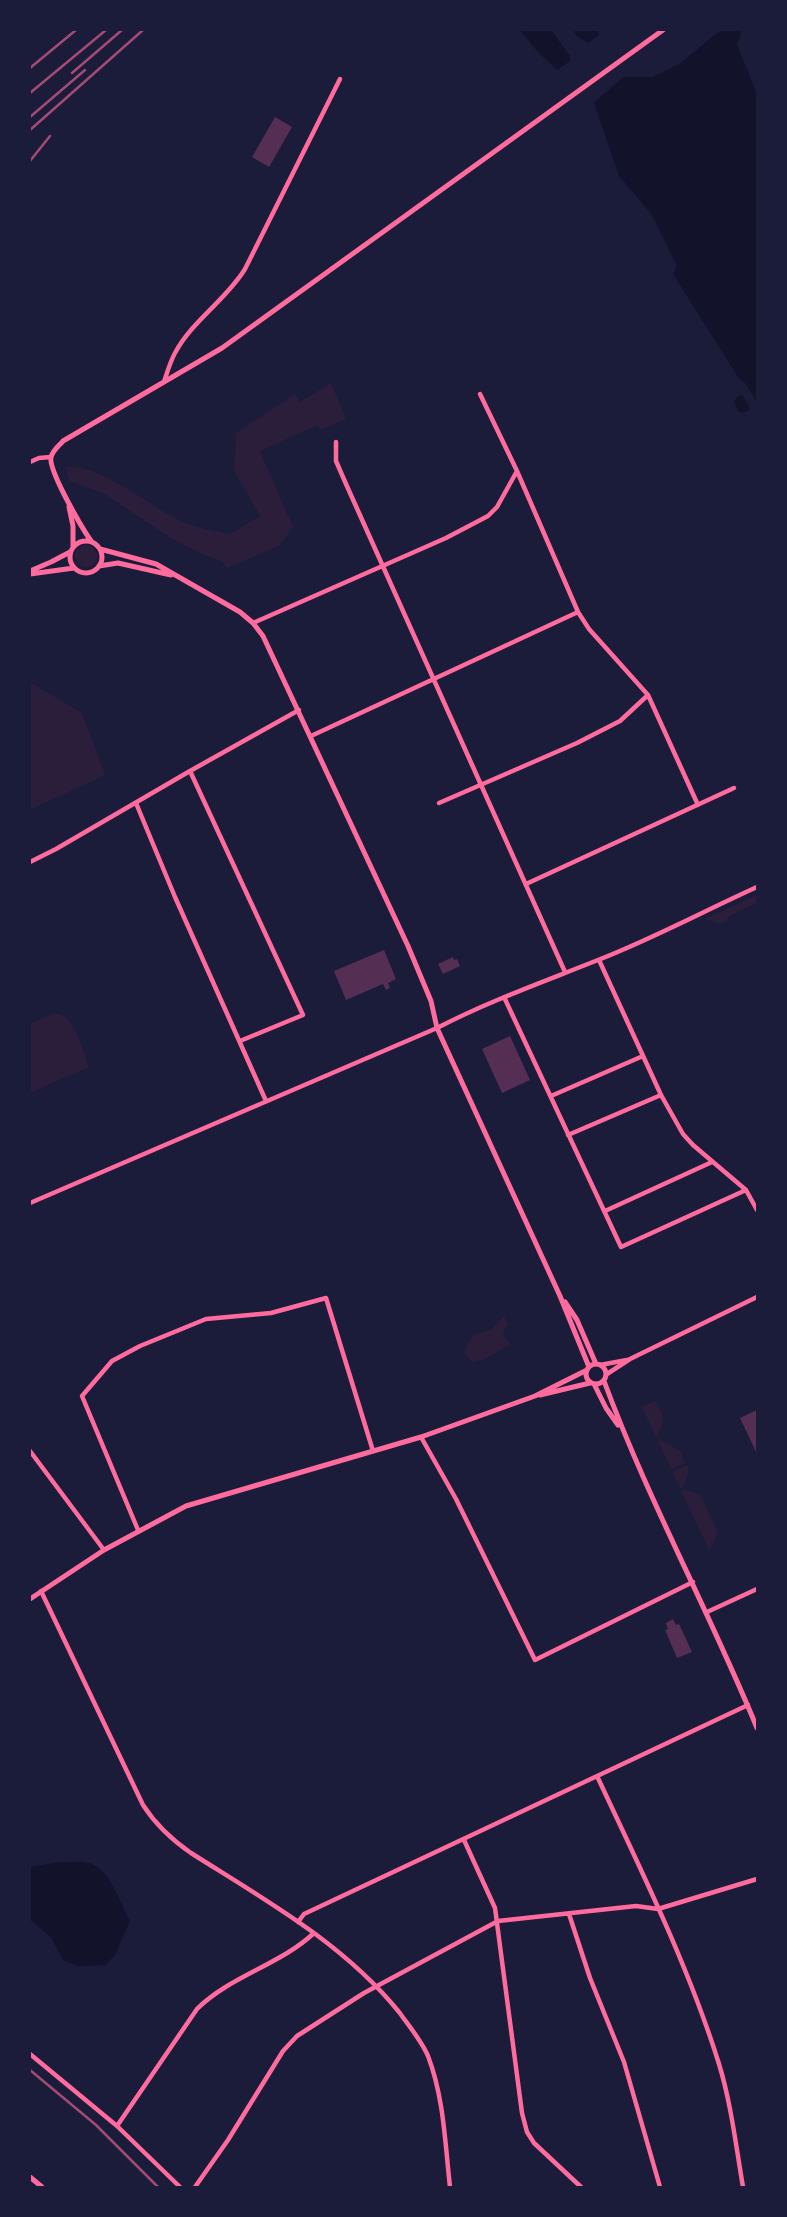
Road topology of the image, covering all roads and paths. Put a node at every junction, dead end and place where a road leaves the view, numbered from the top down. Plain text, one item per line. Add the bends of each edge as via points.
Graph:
1 (663, 30) edge
2 (340, 79) dead end
3 (163, 384) junction
4 (480, 394) dead end
5 (336, 442) dead end
6 (51, 457) junction
7 (30, 462) edge
8 (517, 471) junction
9 (68, 502) junction
10 (91, 541) junction
11 (71, 549) junction
12 (100, 549) junction
13 (99, 566) junction
14 (381, 566) junction
15 (74, 568) junction
16 (30, 572) edge
17 (179, 577) junction
18 (578, 612) junction
19 (253, 623) junction
20 (432, 678) junction
21 (648, 695) junction
22 (299, 710) junction
23 (311, 736) junction
24 (190, 771) junction
25 (482, 786) junction
26 (734, 788) dead end
27 (136, 803) junction
28 (439, 803) dead end
29 (698, 805) junction
30 (30, 862) edge
31 (526, 884) junction
32 (757, 887) edge
33 (599, 960) junction
34 (565, 972) junction
35 (504, 997) junction
36 (436, 1028) junction
37 (240, 1041) junction
38 (643, 1056) junction
39 (661, 1095) junction
40 (551, 1096) junction
41 (266, 1101) junction
42 (568, 1135) junction
43 (712, 1162) junction
44 (746, 1190) junction
45 (30, 1203) edge
46 (757, 1210) edge
47 (605, 1212) junction
48 (560, 1296) junction
49 (757, 1297) edge
50 (630, 1359) junction
51 (598, 1364) junction
52 (588, 1368) junction
53 (606, 1374) junction
54 (604, 1381) junction
55 (592, 1383) junction
56 (535, 1396) junction
57 (622, 1431) junction
58 (421, 1437) junction
59 (30, 1451) edge
60 (373, 1451) junction
61 (138, 1530) junction
62 (104, 1550) junction
63 (693, 1582) junction
64 (757, 1589) edge
65 (41, 1591) junction
66 (30, 1599) edge
67 (707, 1612) junction
68 (748, 1705) junction
69 (757, 1728) edge
70 (597, 1776) junction
71 (464, 1840) junction
72 (757, 1879) edge
73 (658, 1909) junction
74 (569, 1914) junction
75 (498, 1921) junction
76 (298, 1922) junction
77 (314, 1933) junction
78 (376, 1987) junction
79 (30, 2054) edge
80 (117, 2126) junction
81 (30, 2177) edge
82 (42, 2187) edge
83 (180, 2187) edge
84 (195, 2187) edge
85 (450, 2187) edge
86 (581, 2187) edge
87 (660, 2187) edge
88 (743, 2187) edge

1 - 3 street via 226,345
2 - 3 street via 245,268 235,285 175,352
3 - 6 street via 63,442
4 - 8 street
5 - 14 street via 336,462
6 - 7 street
6 - 9 street
8 - 14 street via 488,516
8 - 18 street
9 - 10 street
9 - 11 street via 73,526
10 - 11 street via 81,541
10 - 12 street
11 - 15 street via 70,560
11 - 16 street
12 - 13 street via 102,558
12 - 17 street via 156,564
13 - 15 street via 87,573
13 - 17 street via 118,563
14 - 19 street
14 - 20 street
15 - 16 street
17 - 19 street via 225,602
18 - 20 street
18 - 21 street via 589,629
19 - 22 street via 263,636
20 - 23 street
20 - 25 street
21 - 25 street via 620,721
21 - 29 street
22 - 23 street
22 - 24 street
23 - 36 street via 427,990
24 - 27 street
24 - 37 street via 303,1015
25 - 28 street
25 - 31 street
26 - 29 street
27 - 30 street
27 - 37 street
29 - 31 street
31 - 34 street
32 - 33 street
33 - 34 street
33 - 38 street
34 - 35 street
35 - 36 street
35 - 40 street
36 - 41 street
36 - 48 street
37 - 41 street
38 - 39 street
38 - 40 street
39 - 42 street
39 - 43 street via 683,1134
40 - 42 street
41 - 45 street
42 - 47 street
43 - 44 street
43 - 47 street
44 - 46 street
44 - 47 street via 621,1247
48 - 51 street via 577,1320
48 - 52 street
49 - 50 street
50 - 51 street
50 - 53 street
51 - 52 street
51 - 53 street
52 - 55 street via 586,1377
52 - 56 street
53 - 54 street
54 - 55 street
54 - 57 street
55 - 56 street
55 - 57 street
56 - 58 street
57 - 63 street
58 - 60 street
58 - 63 street via 456,1499 535,1660
59 - 62 street
60 - 61 street via 196,1502
60 - 61 street via 326,1298 271,1313 206,1319 112,1361 82,1396
61 - 62 street
62 - 65 street
63 - 67 street
64 - 67 street
65 - 66 street
65 - 76 street via 153,1820 191,1853
67 - 68 street
68 - 69 street
68 - 70 street
70 - 71 street
70 - 73 street
71 - 75 street
71 - 76 street via 304,1914
72 - 73 street
73 - 74 street via 636,1906
73 - 88 street via 719,2065
74 - 75 street
74 - 87 street via 587,1970 624,2062
75 - 78 street
75 - 86 street via 526,2132
76 - 77 street
77 - 78 street via 344,1955
77 - 80 street via 297,1947 209,1997 197,2009
78 - 84 street via 297,2036
78 - 85 street via 413,2030 427,2054 439,2094
79 - 80 street
80 - 83 street
81 - 82 street

